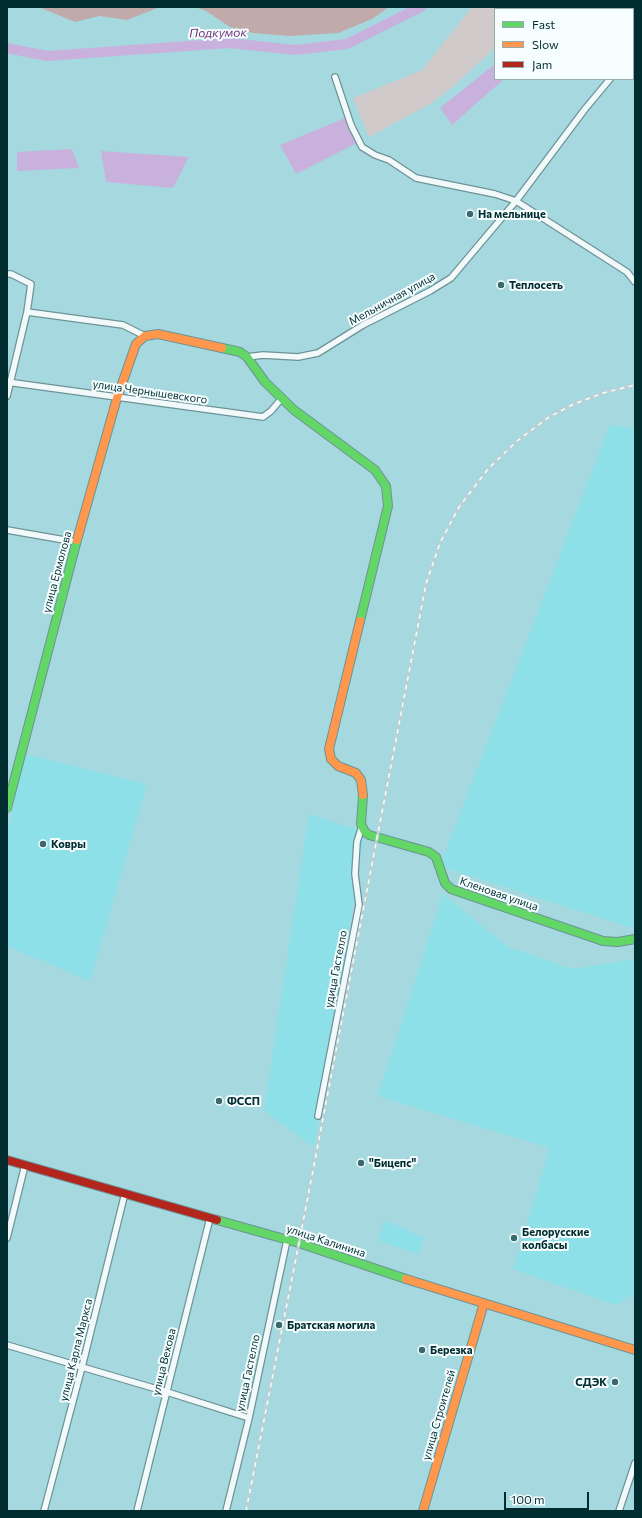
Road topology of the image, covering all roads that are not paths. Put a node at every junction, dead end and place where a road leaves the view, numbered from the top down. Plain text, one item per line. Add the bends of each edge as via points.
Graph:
1 (335, 77) dead end
2 (609, 80) edge
3 (516, 201) junction
4 (7, 274) edge
5 (635, 282) edge
6 (27, 312) junction
7 (145, 336) junction
8 (247, 357) junction
9 (9, 382) edge
10 (7, 396) edge
11 (117, 398) junction
12 (282, 398) junction
13 (7, 530) edge
14 (76, 542) junction
15 (11, 780) edge
16 (7, 808) edge
17 (362, 826) junction
18 (635, 939) edge
19 (318, 1116) dead end
20 (7, 1160) edge
21 (25, 1165) junction
22 (125, 1193) junction
23 (210, 1218) junction
24 (7, 1238) edge
25 (287, 1240) junction
26 (484, 1303) junction
27 (7, 1345) edge
28 (635, 1350) edge
29 (82, 1367) junction
30 (167, 1392) junction
31 (248, 1418) junction
32 (635, 1463) edge
33 (44, 1511) edge
34 (137, 1511) edge
35 (226, 1511) edge
36 (423, 1511) edge
37 (619, 1511) edge

1 - 3 street via 351,125 362,147 389,160 416,178 495,194
2 - 3 street, Мельничная улица
3 - 5 street via 627,272
3 - 8 street, Мельничная улица via 451,278 318,353 298,357
4 - 6 street via 31,284
6 - 7 street via 124,325
6 - 9 street
7 - 8 street via 158,334 240,352
7 - 11 street, улица Ермолова via 136,344
8 - 12 street via 265,382
9 - 10 street
9 - 11 street, улица Чернышевского
11 - 12 street, улица Чернышевского via 263,417
11 - 14 street, улица Ермолова
12 - 17 street via 294,410 375,470 386,486 388,506 330,749 331,759 338,766 356,773 361,780
13 - 14 street
14 - 15 street, улица Ермолова
15 - 16 street, улица Ермолова
17 - 18 street, Кленовая улица via 369,835 429,852 436,857 445,883 451,889 603,941
17 - 19 street, удица Гастелло via 357,842 355,874 359,905
20 - 21 street, улица Калинина
21 - 22 street, улица Калинина
21 - 24 street
22 - 23 street, улица Калинина
22 - 29 street, улица Карла Маркса
23 - 25 street, улица Калинина
23 - 30 street, улица Вехова
25 - 26 street, улица Калинина
25 - 31 street, улица Гастелло
26 - 28 street, улица Калинина
26 - 36 street, улица Строителей
27 - 29 street
29 - 30 street
29 - 33 street, улица Карла Маркса
30 - 31 street
30 - 34 street, улица Вехова
31 - 35 street, улица Гастелло
32 - 37 street

